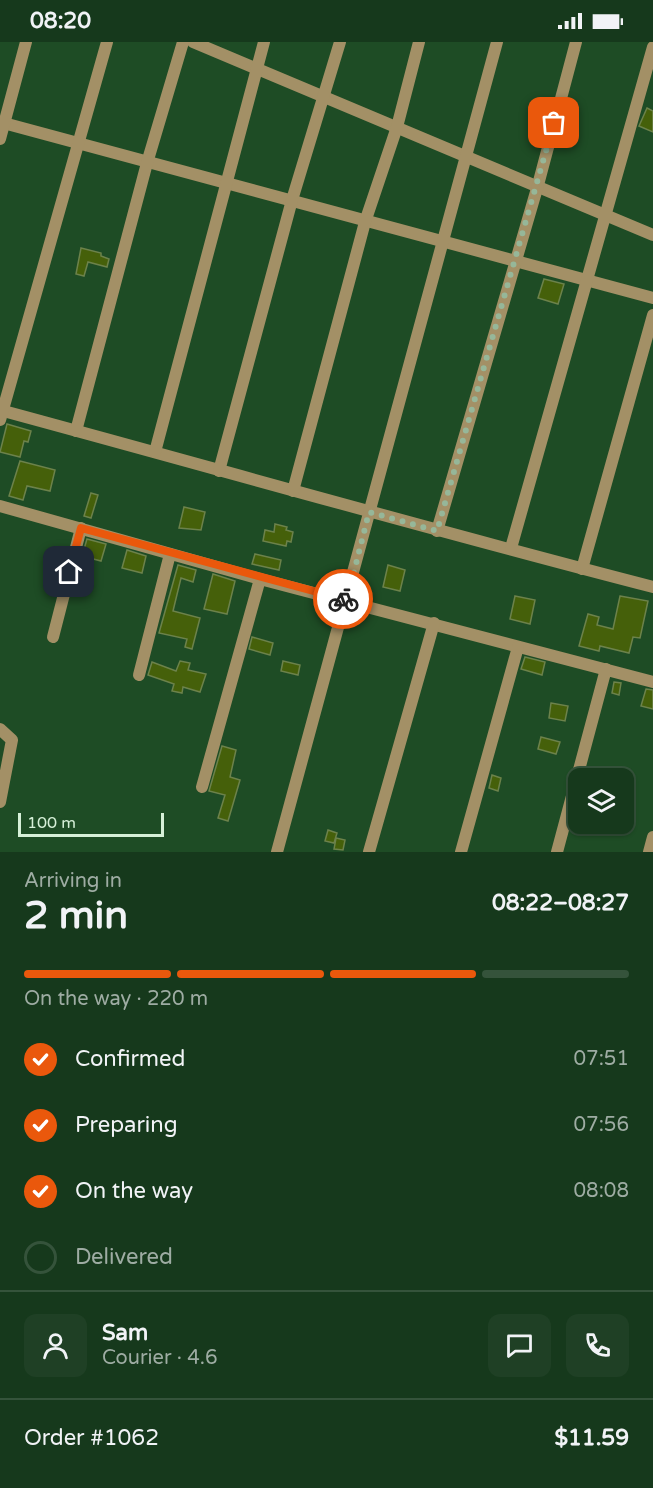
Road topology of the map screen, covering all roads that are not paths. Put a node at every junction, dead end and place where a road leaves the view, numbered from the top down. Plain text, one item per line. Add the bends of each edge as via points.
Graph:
1 (26, 42) edge
2 (107, 42) edge
3 (183, 42) edge
4 (193, 42) edge
5 (264, 42) edge
6 (340, 42) edge
7 (419, 42) edge
8 (497, 42) edge
9 (576, 42) edge
10 (653, 47) edge
11 (257, 68) junction
12 (325, 98) junction
13 (2, 123) edge
14 (397, 128) junction
15 (0, 139) edge
16 (77, 144) junction
17 (465, 156) junction
18 (147, 163) junction
19 (226, 183) junction
20 (538, 185) junction
21 (292, 200) junction
22 (607, 217) junction
23 (365, 222) junction
24 (653, 235) edge
25 (444, 243) junction
26 (514, 262) junction
27 (589, 282) junction
28 (653, 298) edge
29 (653, 315) edge
30 (1, 414) edge
31 (76, 431) junction
32 (155, 452) junction
33 (219, 471) junction
34 (293, 491) junction
35 (0, 506) edge
36 (369, 512) junction
37 (81, 528) junction
38 (437, 531) junction
39 (511, 548) junction
40 (170, 554) junction
41 (582, 569) junction
42 (260, 579) junction
43 (653, 587) edge
44 (347, 600) junction
45 (434, 623) junction
46 (53, 637) dead end
47 (518, 647) junction
48 (606, 669) junction
49 (139, 675) dead end
50 (653, 682) edge
51 (0, 729) edge
52 (202, 787) dead end
53 (0, 802) edge
54 (653, 837) edge
55 (277, 852) edge
56 (369, 852) edge
57 (461, 852) edge
58 (557, 852) edge
59 (649, 852) edge

1 - 13 street
2 - 16 street
3 - 18 street
4 - 11 street
5 - 11 street
6 - 12 street
7 - 14 street
8 - 17 street
9 - 20 street
10 - 22 street
11 - 12 street
11 - 19 street
12 - 14 street
12 - 21 street
13 - 15 street
13 - 16 street
14 - 17 street
14 - 23 street
16 - 18 street
16 - 30 street
17 - 20 street
17 - 25 street
18 - 19 street
18 - 31 street
19 - 21 street
19 - 32 street
20 - 22 street
20 - 26 street
21 - 23 street
21 - 33 street
22 - 24 street
22 - 27 street
23 - 25 street
23 - 34 street
25 - 26 street
25 - 36 street
26 - 27 street
26 - 38 street
27 - 28 street
27 - 39 street
29 - 41 street
30 - 31 street
31 - 32 street
32 - 33 street
33 - 34 street
34 - 36 street
35 - 37 street
36 - 38 street
36 - 44 street
37 - 40 street
37 - 46 street
38 - 39 street
39 - 41 street
40 - 42 street
40 - 49 street
41 - 43 street
42 - 44 street
42 - 52 street
44 - 45 street
44 - 55 street
45 - 47 street
45 - 56 street
47 - 48 street
47 - 57 street
48 - 50 street
48 - 58 street
51 - 53 street via 12,740
54 - 59 street

